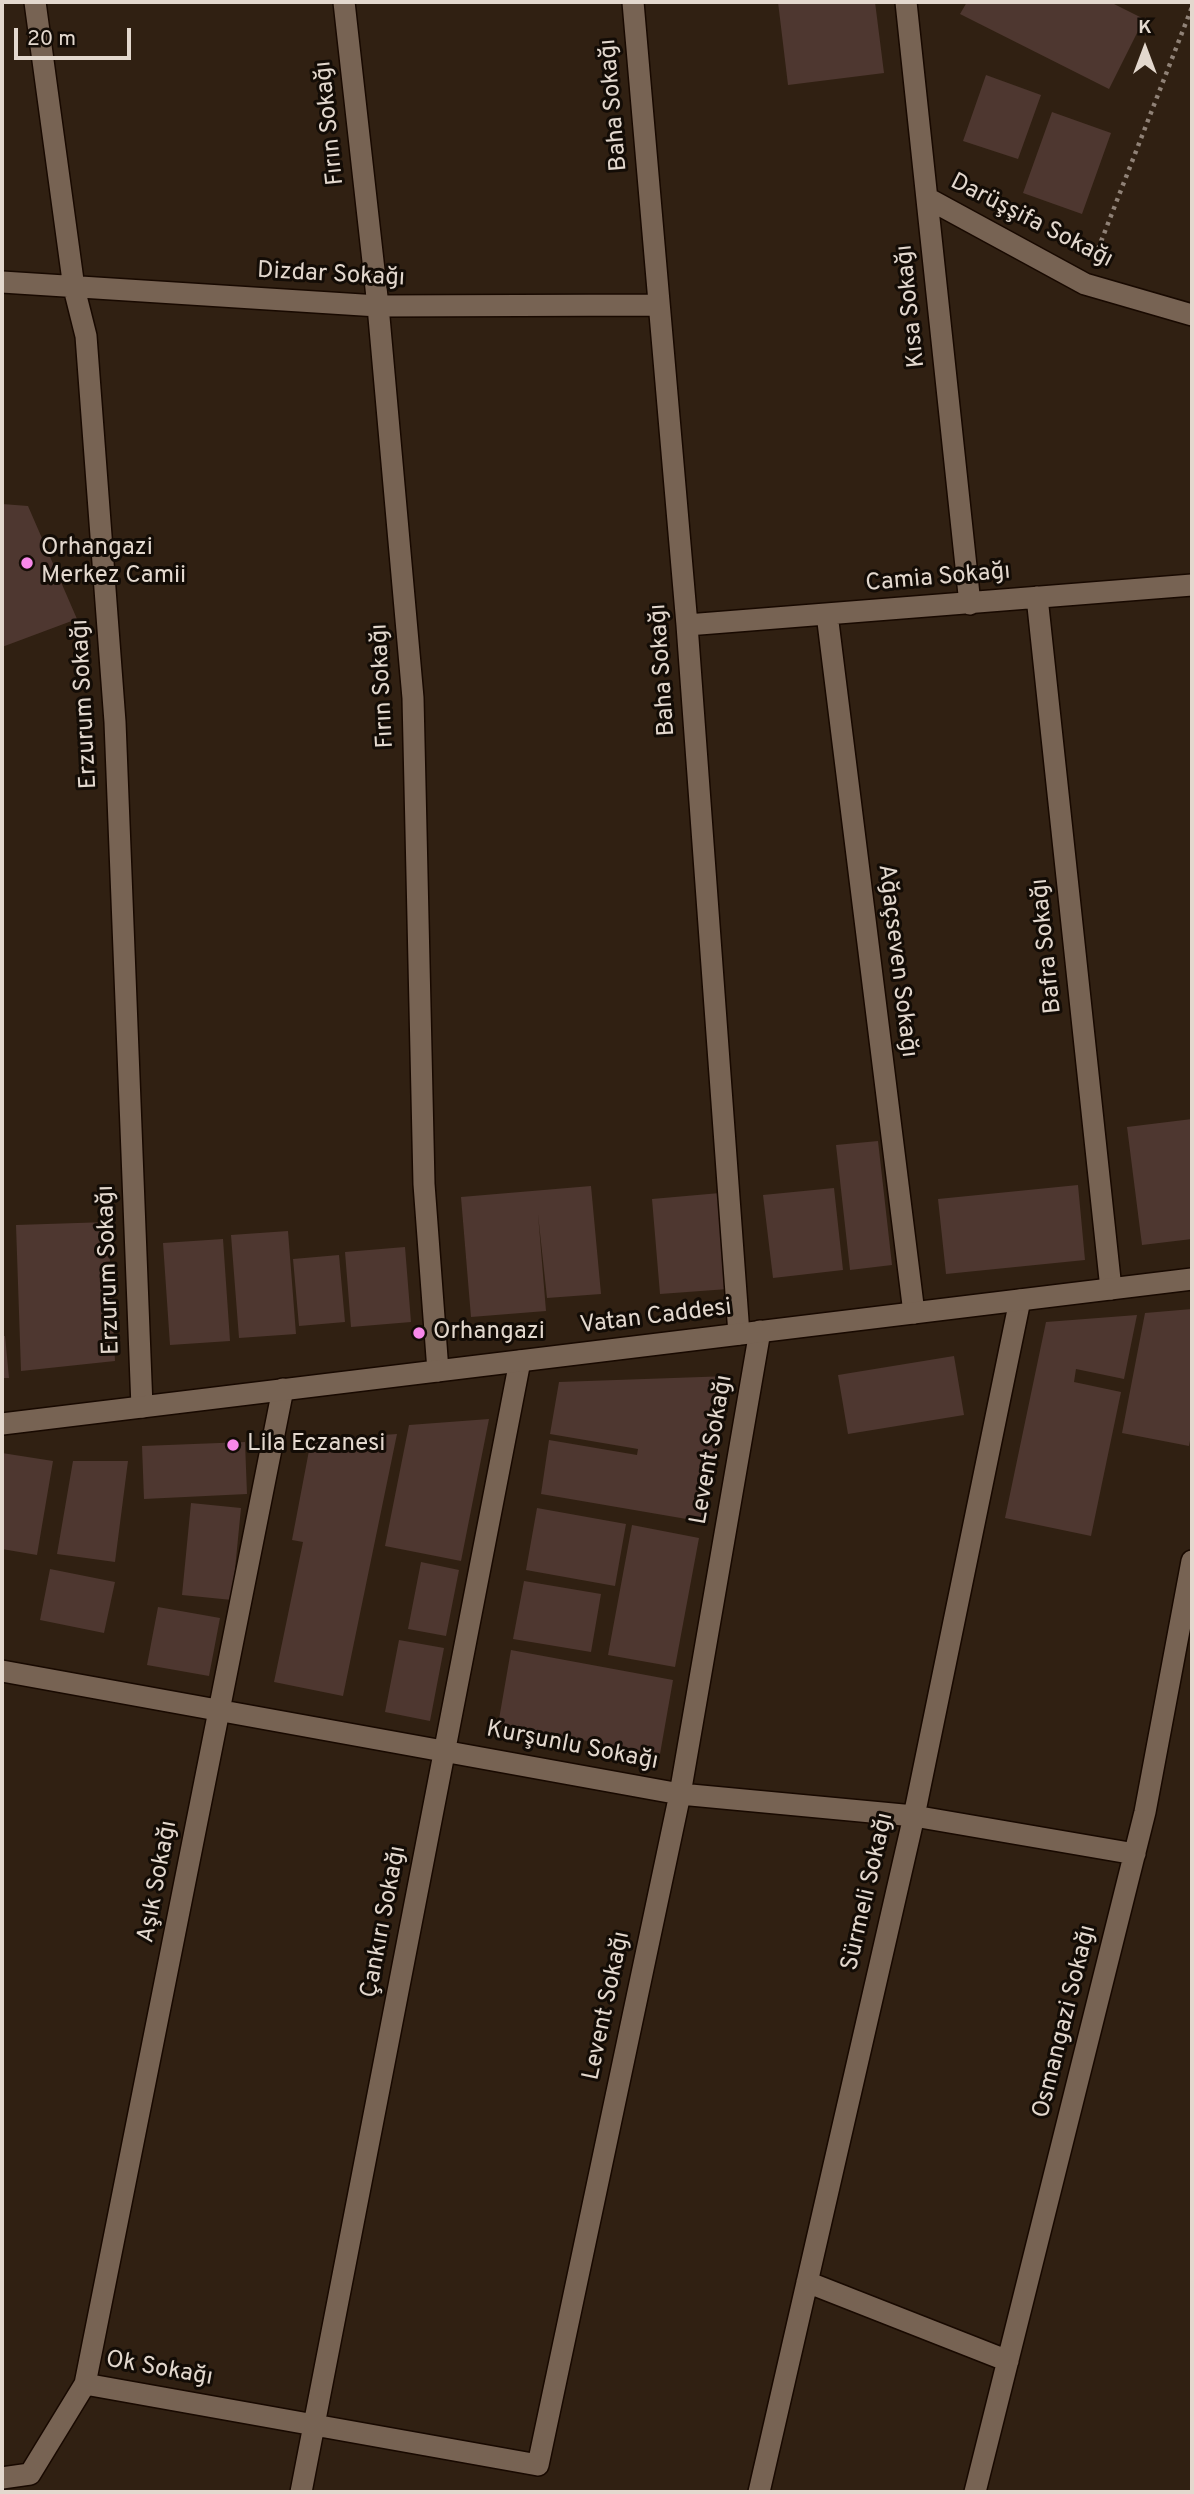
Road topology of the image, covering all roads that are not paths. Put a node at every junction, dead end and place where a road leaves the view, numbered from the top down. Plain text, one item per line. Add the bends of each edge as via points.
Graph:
1 (35, 2) edge
2 (344, 2) edge
3 (633, 2) edge
4 (906, 2) edge
5 (927, 198) junction
6 (2, 282) edge
7 (74, 288) junction
8 (659, 305) junction
9 (378, 306) junction
10 (1192, 315) edge
11 (1192, 585) edge
12 (1037, 597) junction
13 (970, 604) junction
14 (827, 614) junction
15 (687, 625) junction
16 (1192, 1279) edge
17 (1111, 1289) junction
18 (1020, 1300) junction
19 (914, 1313) junction
20 (750, 1333) junction
21 (520, 1361) junction
22 (438, 1371) junction
23 (283, 1390) junction
24 (142, 1407) junction
25 (2, 1424) edge
26 (1192, 1561) edge
27 (2, 1671) edge
28 (220, 1711) junction
29 (445, 1750) junction
30 (680, 1794) junction
31 (914, 1816) junction
32 (1135, 1854) junction
33 (807, 2282) junction
34 (1008, 2361) junction
35 (85, 2384) junction
36 (314, 2425) junction
37 (2, 2478) edge
38 (301, 2492) edge
39 (759, 2492) edge
40 (975, 2492) edge

1 - 7 street, Erzurum Sokağı
2 - 9 street, Fırın Sokağı
3 - 8 street, Baha Sokağı
4 - 5 street, Kısa Sokağı
5 - 10 street, Darüşşifa Sokağı via 1085,284
5 - 13 street, Kısa Sokağı
6 - 7 street, Dizdar Sokağı
7 - 9 street, Dizdar Sokağı
7 - 24 street, Erzurum Sokağı via 86,336 115,722
8 - 9 street, Dizdar Sokağı
8 - 15 street, Baha Sokağı
9 - 22 street, Fırın Sokağı via 413,698 424,1184
11 - 12 street, Camia Sokağı
12 - 13 street, Camia Sokağı
12 - 17 street, Bafra Sokağı
13 - 14 street, Camia Sokağı
14 - 15 street, Camia Sokağı
14 - 19 street, Ağaçseven Sokağı
15 - 20 street, Baha Sokağı
16 - 17 street, Vatan Caddesi
17 - 18 street, Vatan Caddesi
18 - 19 street, Vatan Caddesi
18 - 31 street, Sürmeli Sokağı
19 - 20 street, Vatan Caddesi
20 - 21 street, Vatan Caddesi
20 - 30 street, Levent Sokağı
21 - 22 street, Vatan Caddesi
21 - 29 street, Çankırı Sokağı
22 - 23 street, Vatan Caddesi
23 - 24 street, Vatan Caddesi
23 - 28 street, Aşık Sokağı
24 - 25 street, Vatan Caddesi
26 - 32 street, Osmangazi Sokağı
27 - 28 street, Kurşunlu Sokağı
28 - 29 street, Kurşunlu Sokağı
28 - 35 street, Aşık Sokağı
29 - 30 street, Kurşunlu Sokağı
29 - 36 street, Çankırı Sokağı
30 - 31 street, Kurşunlu Sokağı
30 - 36 street, Levent Sokağı via 538,2465
31 - 32 street, Kurşunlu Sokağı
31 - 33 street, Sürmeli Sokağı
32 - 34 street, Osmangazi Sokağı
33 - 34 street
33 - 39 street, Sürmeli Sokağı
34 - 40 street, Osmangazi Sokağı
35 - 36 street, Ok Sokağı
35 - 37 street, Ok Sokağı via 30,2474
36 - 38 street, Çankırı Sokağı

